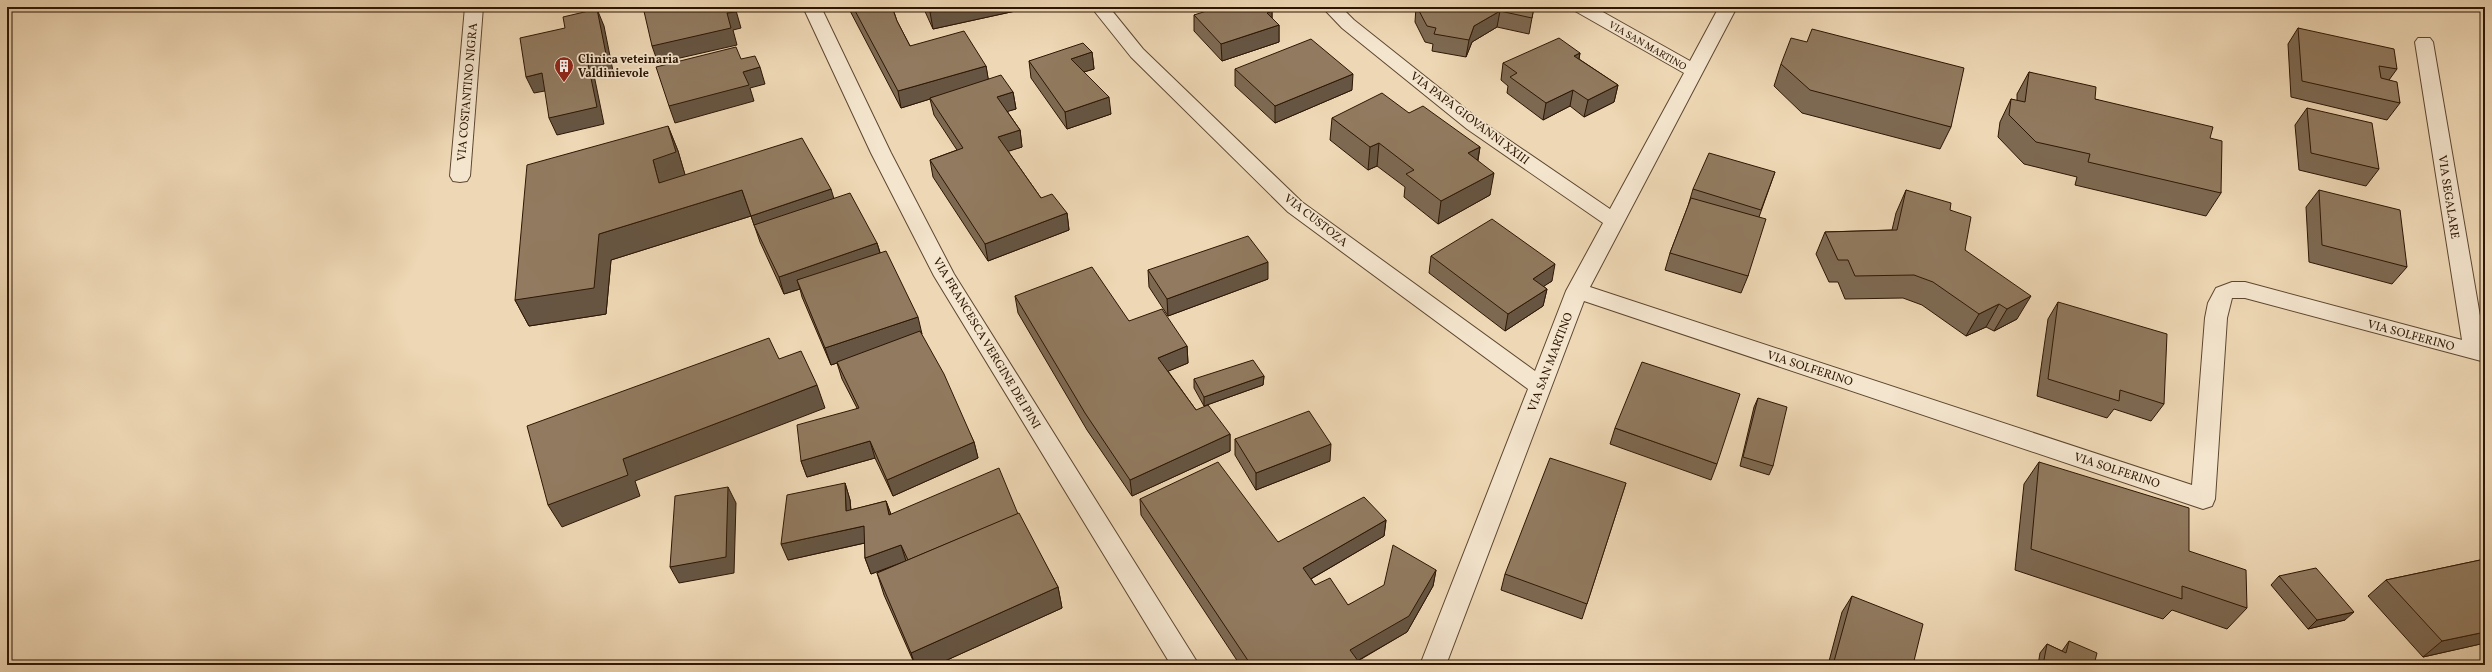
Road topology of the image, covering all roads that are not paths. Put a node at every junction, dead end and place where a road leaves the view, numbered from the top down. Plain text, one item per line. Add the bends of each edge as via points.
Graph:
1 (474, 7) edge
2 (812, 7) edge
3 (1100, 7) edge
4 (1331, 7) edge
5 (1581, 7) edge
6 (1728, 7) edge
7 (2424, 42) dead end
8 (1694, 71) junction
9 (460, 176) dead end
10 (1615, 222) junction
11 (1578, 291) junction
12 (2480, 353) edge
13 (1541, 386) junction
14 (1186, 665) edge
15 (1433, 665) edge

1 - 9 street, VIA COSTANTINO NIGRA
2 - 14 street, VIA FRANCESCA VERGINE DEI PINI via 881,153 945,276
3 - 13 street, VIA CUSTOZA via 1137,53 1295,207
4 - 10 street, VIA PAPA GIOVANNI XXIII via 1348,24 1474,125
5 - 8 street, VIA SAN MARTINO
6 - 8 street, VIA SAN MARTINO
7 - 12 street, VIA SEGALARE
8 - 10 street, VIA SAN MARTINO
10 - 11 street, VIA SAN MARTINO
11 - 12 street, VIA SOLFERINO via 2203,499 2216,318 2224,294 2232,290 2245,290
11 - 13 street, VIA SAN MARTINO
13 - 15 street, VIA SAN MARTINO

